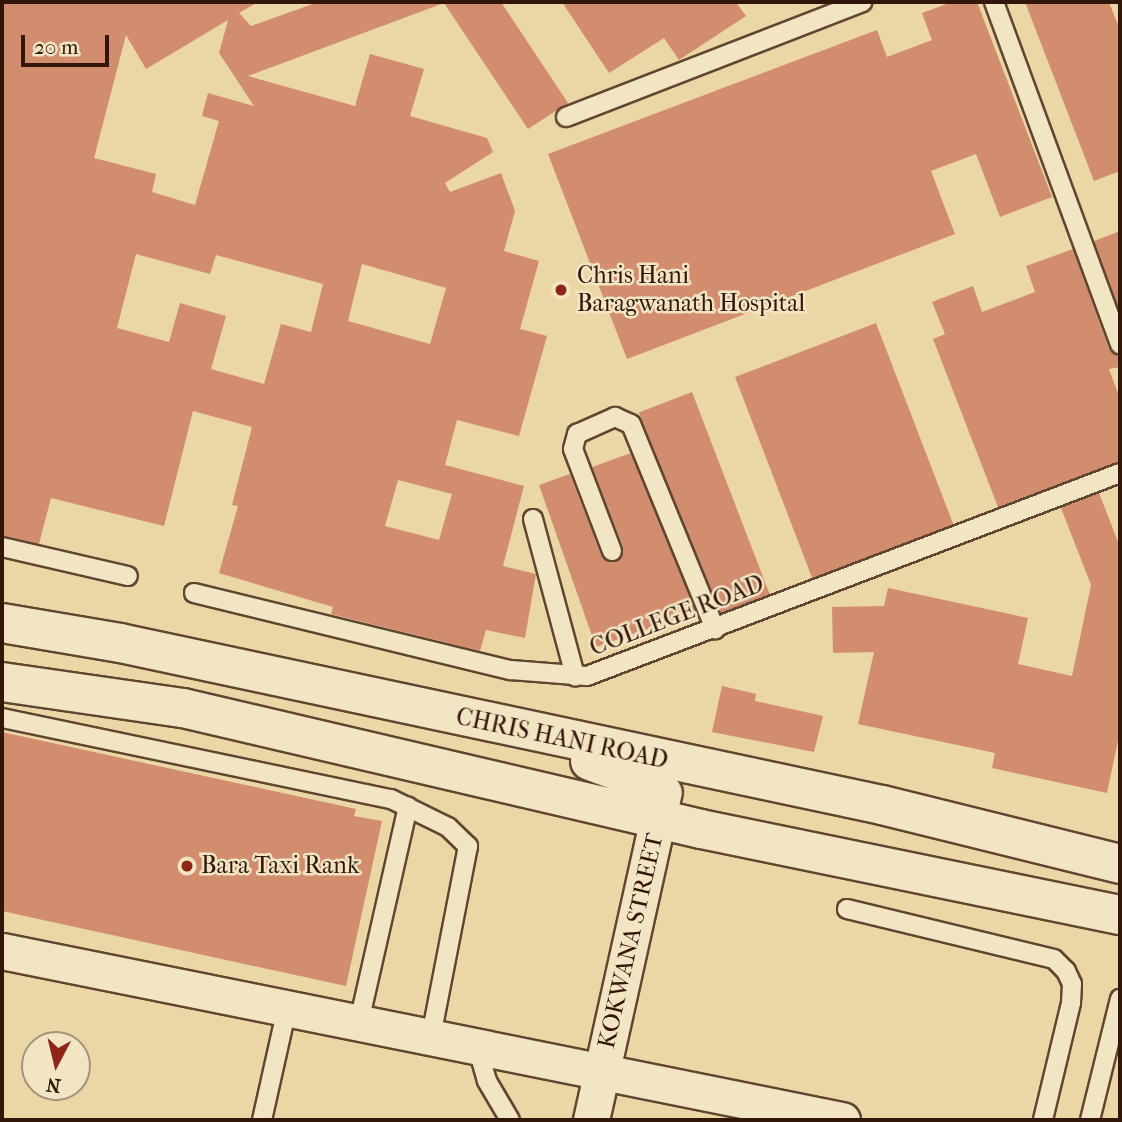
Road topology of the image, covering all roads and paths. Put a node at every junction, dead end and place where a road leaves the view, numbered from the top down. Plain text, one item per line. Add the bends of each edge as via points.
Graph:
1 (863, 2) edge
2 (993, 2) edge
3 (566, 117) dead end
4 (1120, 345) edge
5 (1120, 472) edge
6 (533, 519) dead end
7 (2, 547) edge
8 (612, 551) dead end
9 (128, 576) dead end
10 (194, 593) dead end
11 (2, 623) edge
12 (715, 629) junction
13 (575, 676) junction
14 (2, 682) edge
15 (441, 713) junction
16 (2, 718) edge
17 (670, 761) junction
18 (408, 807) junction
19 (658, 820) junction
20 (1120, 863) edge
21 (847, 909) dead end
22 (1120, 915) edge
23 (2, 951) edge
24 (1120, 999) edge
25 (287, 1008) junction
26 (359, 1022) junction
27 (431, 1036) junction
28 (477, 1046) junction
29 (601, 1070) junction
30 (262, 1120) edge
31 (510, 1120) edge
32 (590, 1120) edge
33 (842, 1120) edge
34 (1043, 1120) edge
35 (1090, 1120) edge

1 - 3 lane
2 - 4 lane
5 - 12 lane, COLLEGE ROAD
6 - 13 lane
7 - 9 lane
8 - 12 lane via 573,449 577,434 615,417 631,424
10 - 13 lane, COLLEGE ROAD via 511,670
11 - 15 main road, CHRIS HANI ROAD via 120,643
12 - 13 lane, COLLEGE ROAD via 612,670
14 - 19 main road via 183,708
15 - 17 main road, CHRIS HANI ROAD
15 - 19 main road via 628,775 649,789
16 - 18 lane via 185,753 391,799
17 - 19 street, KOKWANA STREET
17 - 20 main road, CHRIS HANI ROAD via 882,805
18 - 26 lane
18 - 27 lane via 448,827 468,846
19 - 22 main road
19 - 29 street, KOKWANA STREET
21 - 34 lane via 1054,959 1066,971 1072,1003
23 - 25 street
24 - 35 lane
25 - 26 street
25 - 30 lane
26 - 27 street
27 - 28 street
28 - 29 street
28 - 31 lane via 487,1081
29 - 32 street, KOKWANA STREET
29 - 33 street

